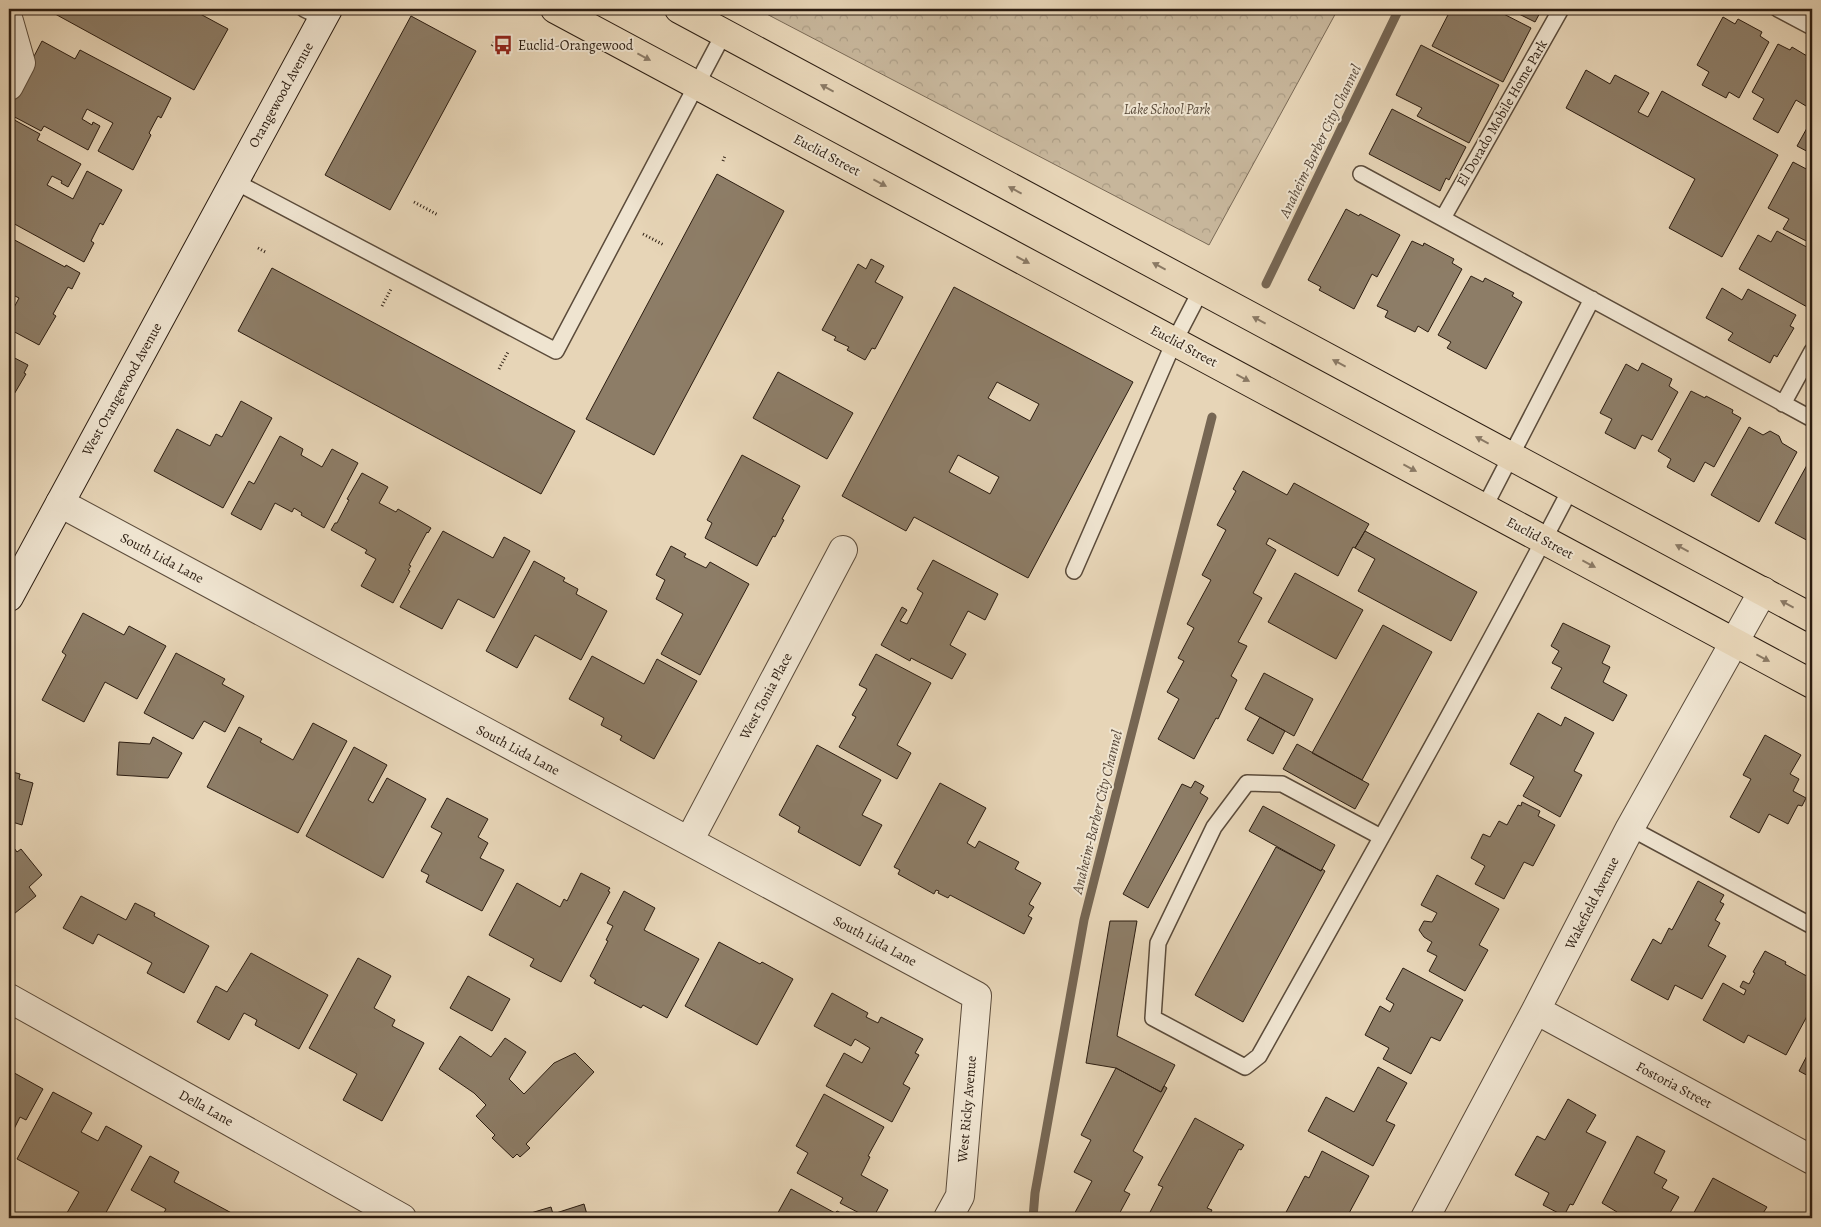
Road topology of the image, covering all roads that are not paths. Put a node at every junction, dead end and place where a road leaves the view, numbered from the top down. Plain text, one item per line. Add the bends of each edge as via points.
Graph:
1 (555, 9) edge
2 (679, 9) edge
3 (1561, 9) edge
4 (1778, 9) edge
5 (318, 12) edge
6 (9, 21) edge
7 (1812, 27) edge
8 (724, 33) junction
9 (698, 85) junction
10 (9, 86) edge
11 (1362, 174) dead end
12 (234, 181) junction
13 (1443, 218) junction
14 (1202, 290) junction
15 (1592, 300) junction
16 (1174, 342) junction
17 (1812, 351) edge
18 (1783, 404) junction
19 (1812, 419) edge
20 (1510, 455) junction
21 (1571, 488) junction
22 (60, 503) junction
23 (1484, 508) junction
24 (1544, 540) junction
25 (843, 550) dead end
26 (1074, 570) dead end
27 (1763, 591) junction
28 (9, 597) edge
29 (1812, 618) edge
30 (1735, 642) junction
31 (1812, 684) edge
32 (1630, 828) junction
33 (1381, 837) junction
34 (689, 841) junction
35 (1812, 926) edge
36 (977, 996) joint
37 (9, 998) edge
38 (1536, 1010) junction
39 (1812, 1160) edge
40 (402, 1218) edge
41 (948, 1218) edge
42 (1425, 1218) edge

1 -> 9 main road, Euclid Street
2 - 8 main road
3 - 13 lane, El Dorado Mobile Home Park
4 - 7 lane
5 - 12 street, Orangewood Avenue
6 - 10 street via 21,63
8 - 9 lane
14 -> 8 main road
9 - 12 lane via 556,351
9 -> 16 main road, Euclid Street
11 - 13 lane
12 - 22 street, West Orangewood Avenue
13 - 15 lane
14 - 16 lane
20 -> 14 main road
15 - 18 lane
15 - 20 lane
16 -> 23 main road, Euclid Street
16 - 26 lane
17 - 18 lane
18 - 19 lane
20 - 21 main road
20 - 23 lane
21 - 24 lane
27 -> 21 main road
22 - 28 street, West Orangewood Avenue
22 - 34 street, South Lida Lane
23 - 24 main road, Euclid Street
24 -> 30 main road, Euclid Street
24 - 33 lane
25 - 34 street, West Tonia Place
29 -> 27 main road
27 - 30 street, Wakefield Avenue
30 -> 31 main road, Euclid Street
30 - 32 street, Wakefield Avenue
32 - 35 lane
32 - 38 street, Wakefield Avenue
33 - 33 lane via 1282,784 1248,783 1214,827 1158,943 1153,1018 1244,1068 1259,1056
34 - 36 street, South Lida Lane
36 - 41 street, West Ricky Avenue via 960,1196
37 - 40 street, Della Lane
38 - 39 street, Fostoria Street
38 - 42 street, Wakefield Avenue

